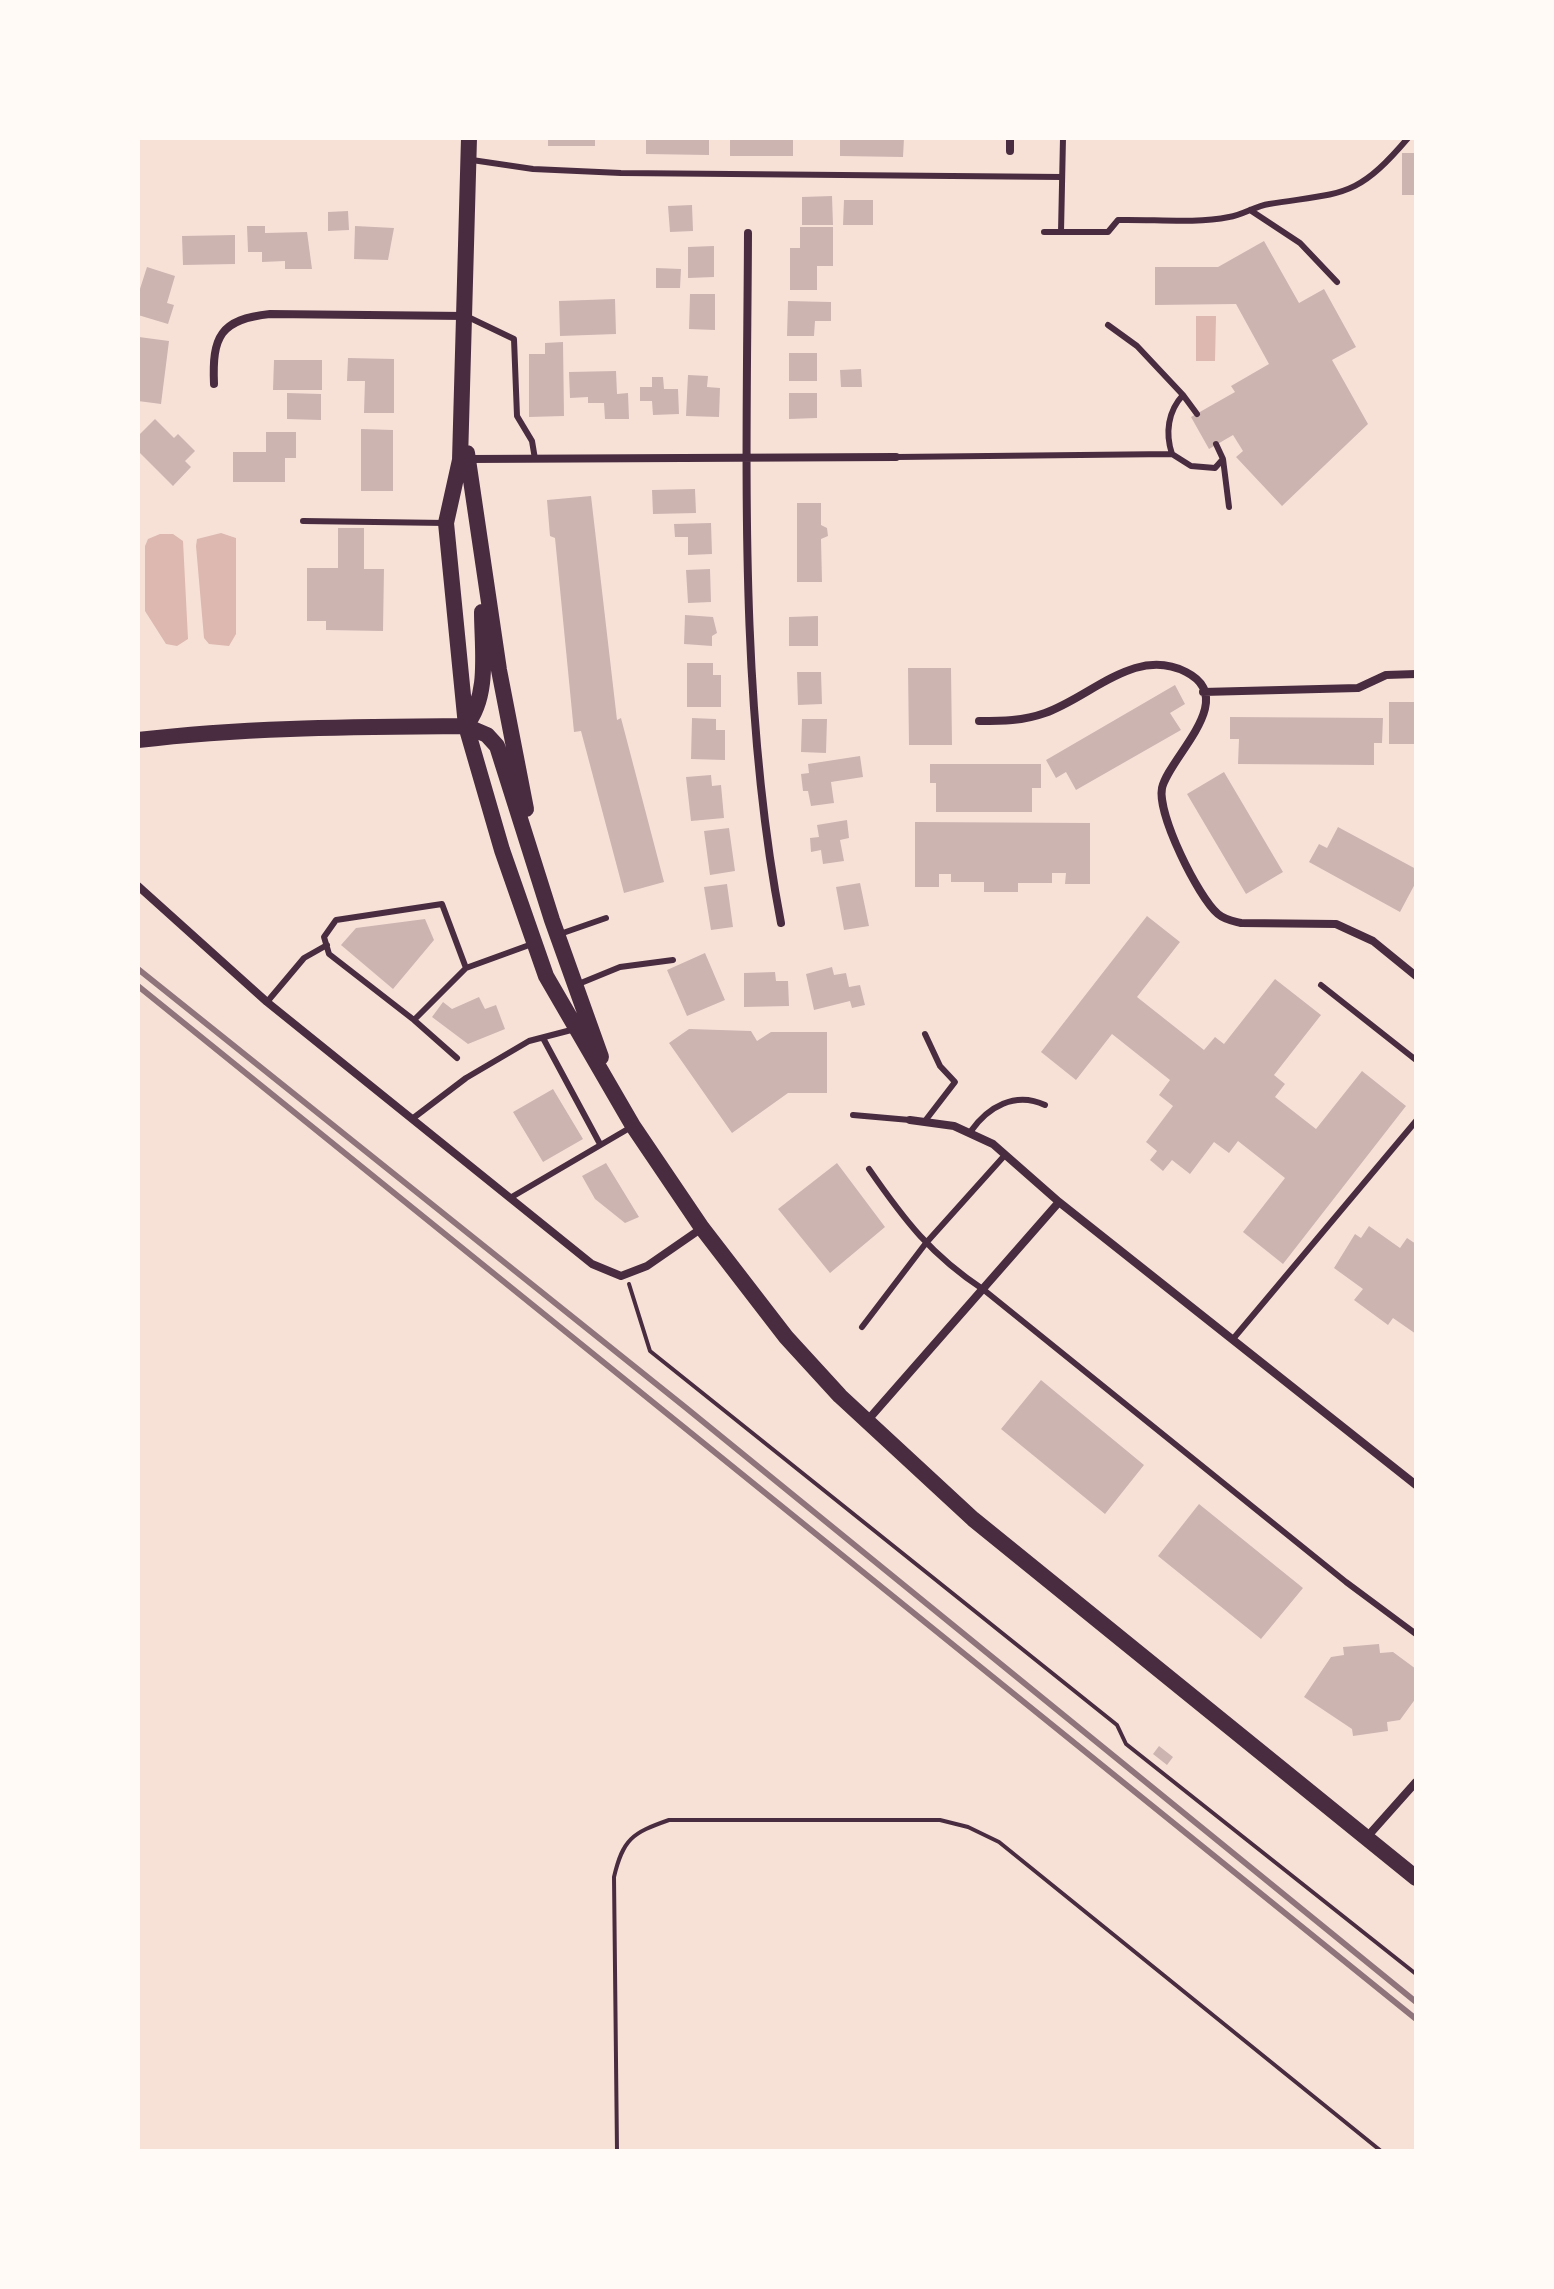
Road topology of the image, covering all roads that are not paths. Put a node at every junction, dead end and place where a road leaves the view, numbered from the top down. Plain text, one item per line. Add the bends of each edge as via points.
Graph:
1 (469, 138) edge
2 (1010, 138) edge
3 (1063, 138) edge
4 (1408, 138) edge
5 (1010, 151) dead end
6 (468, 159) junction
7 (1062, 177) junction
8 (1250, 210) junction
9 (1044, 232) dead end
10 (1061, 232) junction
11 (748, 233) dead end
12 (1337, 282) dead end
13 (465, 316) junction
14 (1108, 325) dead end
15 (214, 384) dead end
16 (1183, 395) junction
17 (1197, 414) dead end
18 (1216, 444) dead end
19 (1172, 454) junction
20 (896, 457) joint
21 (747, 458) junction
22 (463, 459) junction
23 (535, 459) junction
24 (1223, 459) junction
25 (1229, 507) dead end
26 (303, 521) dead end
27 (446, 523) junction
28 (482, 551) junction
29 (1416, 674) edge
30 (1203, 692) junction
31 (979, 721) dead end
32 (466, 726) junction
33 (138, 740) edge
34 (138, 886) edge
35 (606, 918) dead end
36 (781, 923) dead end
37 (554, 927) junction
38 (532, 944) junction
39 (327, 945) junction
40 (673, 960) dead end
41 (466, 968) junction
42 (1416, 976) edge
43 (575, 985) junction
44 (1321, 985) dead end
45 (267, 1002) junction
46 (414, 1020) junction
47 (576, 1029) junction
48 (925, 1034) dead end
49 (543, 1038) junction
50 (457, 1058) dead end
51 (1416, 1060) edge
52 (617, 1100) junction
53 (1045, 1105) dead end
54 (853, 1115) dead end
55 (412, 1119) junction
56 (910, 1120) joint
57 (925, 1121) junction
58 (1416, 1121) edge
59 (633, 1126) junction
60 (971, 1131) junction
61 (600, 1144) junction
62 (1005, 1155) junction
63 (869, 1169) dead end
64 (510, 1198) junction
65 (1059, 1202) junction
66 (702, 1228) junction
67 (926, 1243) junction
68 (984, 1290) junction
69 (862, 1327) dead end
70 (1233, 1339) junction
71 (867, 1421) junction
72 (1416, 1485) edge
73 (1416, 1634) edge
74 (1416, 1782) edge
75 (1367, 1837) junction
76 (1416, 1878) edge

1 - 6 main road
2 - 5 street
3 - 7 lane
4 - 8 lane via 1378,172 1350,190
6 - 7 lane via 533,169 621,173
6 - 13 main road
7 - 10 lane
8 - 10 lane via 1228,218 1118,220 1108,232
8 - 12 lane via 1300,243
9 - 10 lane
11 - 21 street
13 - 15 street via 244,318 227,327 216,342
13 - 22 main road
13 - 23 lane via 514,339 517,416 532,441
14 - 16 lane via 1137,346
16 - 17 lane
16 - 19 lane via 1170,416
18 - 24 lane
19 - 20 lane
19 - 24 lane via 1201,468 1215,468
20 - 21 street
21 - 23 street
21 - 36 street via 754,674
22 - 23 street
22 - 27 main road
22 - 28 main road
24 - 25 lane
26 - 27 lane
27 - 32 main road
28 - 32 main road via 481,688
28 - 37 main road via 529,829
29 - 30 street via 1386,675 1358,688
30 - 31 street via 1185,671 1145,665 1048,712 1020,721
30 - 42 street via 1198,730 1166,776 1161,800 1168,830 1211,906 1225,919 1241,923 1336,924 1373,941
32 - 33 main road via 214,731
32 - 37 main road via 497,746
32 - 38 main road
34 - 45 street
35 - 37 lane
37 - 43 main road
38 - 41 lane
38 - 47 main road
39 - 41 lane via 324,937 336,920 442,904
39 - 45 lane via 304,958
39 - 46 lane via 329,954
40 - 43 lane via 620,967
41 - 46 lane
43 - 52 main road
44 - 51 lane
45 - 55 street
46 - 50 lane
47 - 49 lane
47 - 52 main road
48 - 57 lane via 935,1058 955,1082
49 - 55 lane via 466,1078
49 - 61 lane
52 - 59 main road
53 - 60 lane via 1030,1100 998,1105
54 - 56 lane
55 - 64 street
56 - 57 street
57 - 60 street
58 - 70 lane
59 - 61 lane
59 - 66 main road
60 - 62 street
61 - 64 lane
62 - 65 street
62 - 67 lane
63 - 67 lane
64 - 66 street via 592,1264 621,1276 647,1266
65 - 68 street
65 - 70 street
66 - 71 main road via 786,1337
67 - 68 lane via 946,1265
67 - 69 lane
68 - 71 street
68 - 73 lane
70 - 72 street
71 - 75 main road via 973,1519
74 - 75 street
75 - 76 main road

